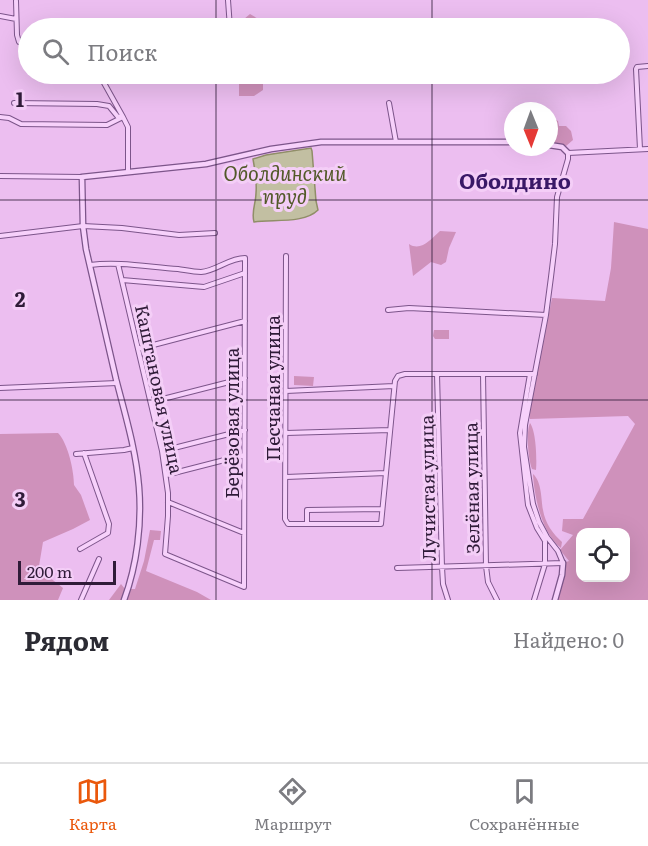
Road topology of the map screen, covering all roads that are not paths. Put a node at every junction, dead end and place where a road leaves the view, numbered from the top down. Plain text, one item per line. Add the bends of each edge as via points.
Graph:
1 (228, 0) edge
2 (16, 1) edge
3 (0, 16) edge
4 (229, 18) edge
5 (16, 19) junction
6 (18, 34) edge
7 (648, 66) edge
8 (105, 84) edge
9 (14, 103) dead end
10 (389, 103) dead end
11 (0, 117) edge
12 (123, 117) junction
13 (396, 142) junction
14 (504, 142) edge
15 (558, 147) edge
16 (648, 148) edge
17 (640, 149) junction
18 (568, 153) junction
19 (128, 172) junction
20 (0, 176) edge
21 (82, 177) junction
22 (83, 226) junction
23 (215, 233) dead end
24 (0, 236) edge
25 (286, 256) dead end
26 (118, 264) junction
27 (90, 265) junction
28 (245, 273) junction
29 (122, 280) junction
30 (388, 310) dead end
31 (546, 315) junction
32 (245, 321) junction
33 (138, 349) junction
34 (437, 374) junction
35 (483, 374) junction
36 (532, 374) junction
37 (245, 378) junction
38 (117, 383) junction
39 (394, 386) junction
40 (0, 388) edge
41 (286, 391) junction
42 (151, 402) junction
43 (244, 430) junction
44 (390, 430) junction
45 (286, 433) junction
46 (133, 448) junction
47 (162, 451) junction
48 (84, 453) junction
49 (76, 454) dead end
50 (244, 455) junction
51 (386, 473) junction
52 (166, 475) junction
53 (286, 477) junction
54 (168, 502) junction
55 (382, 509) junction
56 (307, 524) junction
57 (244, 533) junction
58 (80, 549) dead end
59 (99, 560) dead end
60 (563, 563) junction
61 (545, 564) junction
62 (486, 566) junction
63 (442, 567) junction
64 (397, 568) dead end
65 (244, 587) joint
66 (81, 600) edge
67 (124, 600) edge
68 (448, 600) edge
69 (496, 600) edge
70 (534, 600) edge
71 (555, 600) edge

1 - 4 street
2 - 5 street
3 - 5 street
5 - 6 street
7 - 17 street via 636,69
8 - 12 street
9 - 12 street via 103,105
10 - 13 street
11 - 12 street via 21,124 106,125
12 - 19 street via 128,127
13 - 14 street
13 - 19 street via 321,142 206,164
15 - 18 street
16 - 17 street
17 - 18 street
18 - 31 street via 557,198
19 - 21 street
20 - 21 street
21 - 22 street
22 - 23 street via 179,236
22 - 24 street
22 - 27 street
25 - 41 street, Песчаная улица
26 - 27 street
26 - 28 street, Берёзовая улица via 203,272 245,258
26 - 29 street, Каштановая улица
27 - 38 street
28 - 29 street via 204,287
28 - 32 street, Берёзовая улица
29 - 33 street, Каштановая улица
30 - 31 street
31 - 36 street
32 - 33 street
32 - 37 street, Берёзовая улица
33 - 42 street, Каштановая улица
34 - 35 street
34 - 39 street via 405,374 398,376
34 - 63 street, Лучистая улица
35 - 36 street
35 - 62 street, Зелёная улица
36 - 60 street via 525,425 529,483 539,522
36 - 61 street via 520,433 528,505 545,541
37 - 42 street
37 - 43 street, Берёзовая улица
38 - 40 street
38 - 46 street
39 - 41 street
39 - 44 street
41 - 45 street, Песчаная улица
42 - 47 street, Каштановая улица
43 - 47 street
43 - 50 street, Берёзовая улица
44 - 45 street
44 - 51 street
45 - 53 street, Песчаная улица
46 - 48 street
46 - 67 street via 140,517
47 - 52 street, Каштановая улица
48 - 49 street
48 - 58 street via 108,533
50 - 52 street
50 - 57 street, Берёзовая улица
51 - 53 street
51 - 55 street
52 - 54 street, Каштановая улица
53 - 56 street, Песчаная улица via 285,519 288,524
54 - 57 street
54 - 65 street, Каштановая улица via 167,556
55 - 56 street via 307,510
55 - 56 street via 381,524
57 - 65 street, Берёзовая улица
59 - 66 street
60 - 61 street
60 - 71 street
61 - 62 street
61 - 70 street
62 - 63 street
62 - 69 street, Зелёная улица
63 - 64 street
63 - 68 street, Лучистая улица

